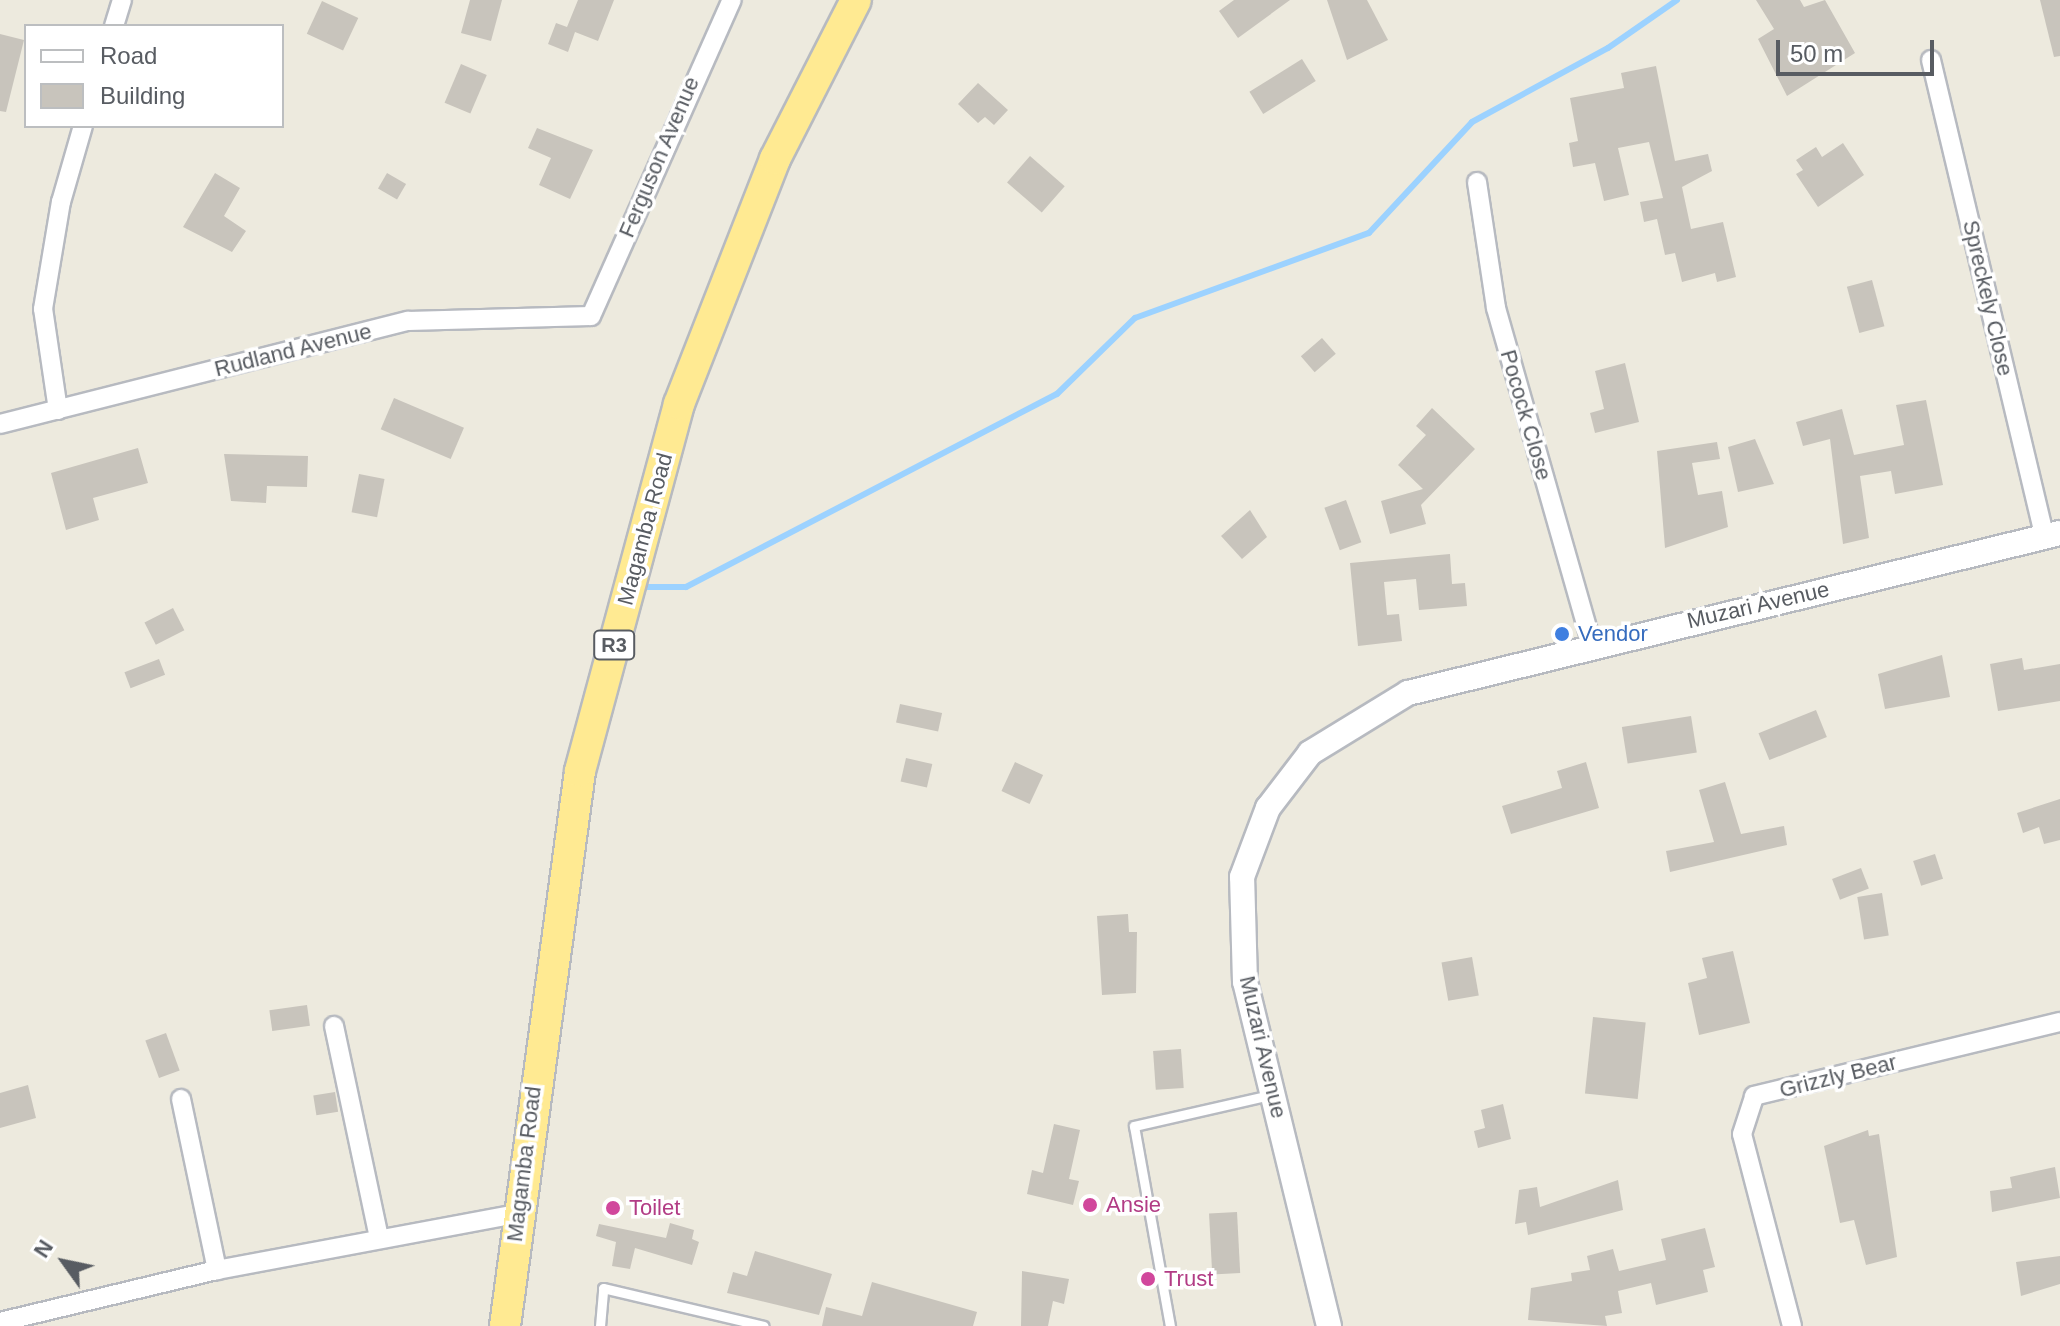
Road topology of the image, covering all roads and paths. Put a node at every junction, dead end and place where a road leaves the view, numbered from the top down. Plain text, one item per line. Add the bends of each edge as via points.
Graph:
1 (122, 0) edge
2 (732, 0) edge
3 (856, 0) edge
4 (115, 24) edge
5 (1931, 60) dead end
6 (82, 128) edge
7 (1477, 182) dead end
8 (591, 316) joint
9 (58, 410) junction
10 (0, 424) edge
11 (2052, 534) edge
12 (1592, 644) junction
13 (2060, 1022) edge
14 (334, 1026) dead end
15 (1273, 1094) junction
16 (181, 1099) dead end
17 (517, 1214) junction
18 (379, 1237) junction
19 (217, 1270) junction
20 (0, 1322) edge
21 (505, 1326) edge
22 (600, 1326) edge
23 (764, 1326) edge
24 (1170, 1326) edge
25 (1329, 1326) edge
26 (1792, 1326) edge

1 - 4 street
2 - 8 street, Ferguson Avenue
3 - 17 highway, Magamba Road / R3 via 775,159 679,404 580,771
5 - 11 street, Spreckely Close
6 - 9 street via 61,202 43,309
7 - 12 street, Pocock Close via 1496,308
8 - 9 street, Rudland Avenue via 408,321
9 - 10 street, Rudland Avenue
11 - 12 street, Muzari Avenue
12 - 15 street, Muzari Avenue via 1408,693 1310,753 1268,808 1242,877 1245,982
13 - 26 street, Grizzly Bear via 1754,1096 1742,1134
14 - 18 street
15 - 24 lane via 1134,1126
15 - 25 street, Muzari Avenue
16 - 19 street
17 - 18 street
17 - 21 highway, Magamba Road / R3
18 - 19 street
19 - 20 street
22 - 23 lane via 603,1288

